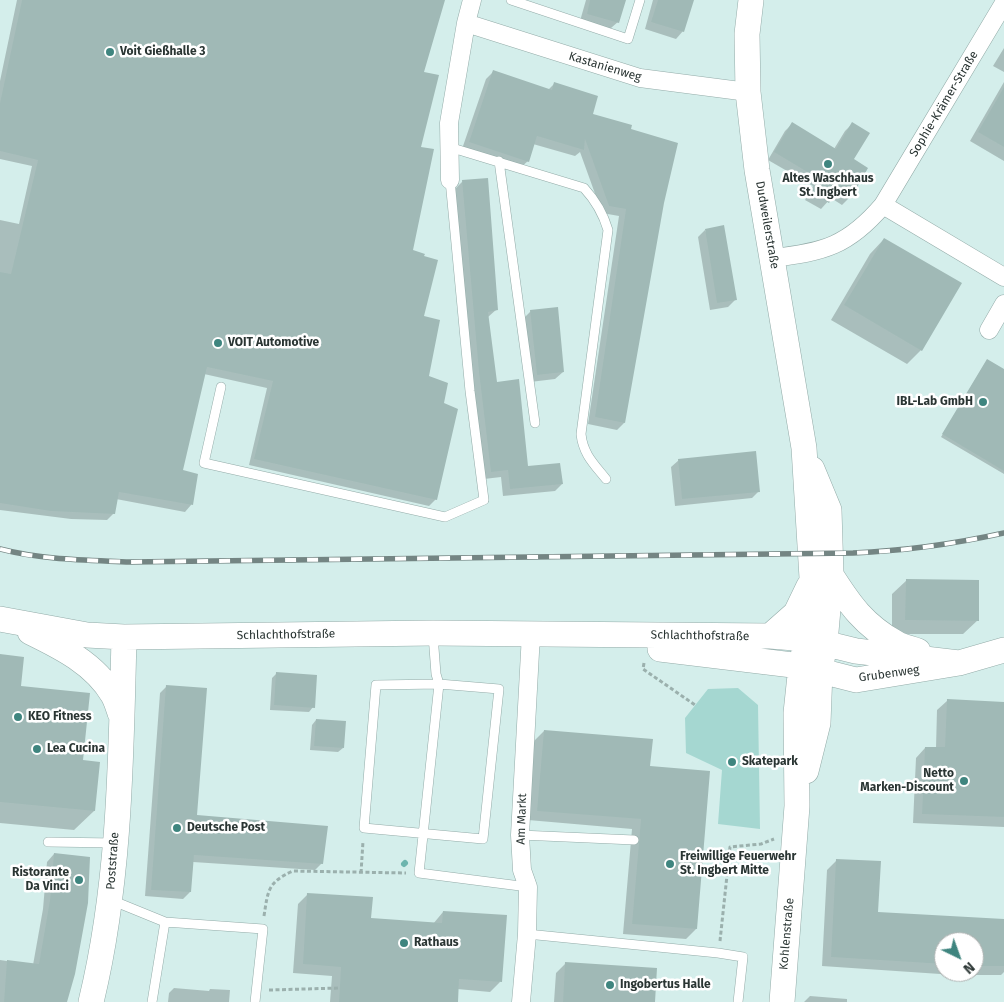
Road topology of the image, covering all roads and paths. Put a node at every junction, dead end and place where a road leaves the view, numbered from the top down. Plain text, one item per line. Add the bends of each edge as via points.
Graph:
1 (472, 0) edge
2 (511, 0) edge
3 (640, 0) edge
4 (751, 0) edge
5 (1004, 4) edge
6 (466, 23) junction
7 (748, 92) junction
8 (449, 147) junction
9 (499, 162) junction
10 (450, 180) joint
11 (883, 205) junction
12 (772, 258) junction
13 (1004, 277) edge
14 (1004, 304) edge
15 (989, 330) dead end
16 (221, 387) dead end
17 (535, 424) dead end
18 (606, 479) dead end
19 (822, 576) junction
20 (2, 619) edge
21 (433, 633) junction
22 (531, 634) junction
23 (574, 634) junction
24 (770, 636) junction
25 (124, 637) junction
26 (816, 641) junction
27 (645, 647) junction
28 (1004, 650) edge
29 (959, 663) junction
30 (811, 669) junction
31 (439, 684) junction
32 (695, 705) dead end
33 (122, 718) junction
34 (364, 828) junction
35 (795, 832) junction
36 (422, 834) junction
37 (520, 835) junction
38 (634, 840) dead end
39 (48, 842) dead end
40 (115, 843) junction
41 (361, 873) junction
42 (419, 874) junction
43 (528, 887) junction
44 (110, 900) junction
45 (165, 922) junction
46 (263, 929) junction
47 (528, 934) junction
48 (718, 952) junction
49 (339, 988) dead end
50 (256, 990) junction
51 (91, 1002) edge
52 (152, 1002) edge
53 (255, 1002) edge
54 (521, 1002) edge
55 (738, 1002) edge
56 (782, 1002) edge

1 - 6 street
2 - 3 lane via 628,39
4 - 7 main road, Dudweilerstraße via 746,34
5 - 11 street, Sophie-Krämer-Straße
6 - 7 street, Kastanienweg via 640,78
6 - 8 street via 449,123
7 - 12 main road, Dudweilerstraße
8 - 9 lane
8 - 10 street
9 - 17 lane
9 - 18 lane via 584,188 596,200 604,216 608,230 581,434 582,446
10 - 16 lane via 484,500 445,517 204,463
11 - 12 street, Sophie-Krämer-Straße via 867,224 833,246
11 - 13 street
12 - 19 main road, Dudweilerstraße
14 - 15 street
19 - 24 main road via 796,613
19 - 26 main road, Dudweilerstraße via 812,613
19 - 29 main road via 859,615 897,644
20 - 25 main road, Schlachthofstraße via 87,635
20 - 33 main road, Poststraße via 53,643 85,663 114,696
21 - 22 main road, Schlachthofstraße
21 - 25 main road, Schlachthofstraße
21 - 31 lane
22 - 23 main road, Schlachthofstraße
22 - 37 street, Am Markt
23 - 24 main road, Schlachthofstraße
23 - 27 main road, Schlachthofstraße
24 - 26 main road, Schlachthofstraße
25 - 33 main road, Poststraße
26 - 29 main road, Grubenweg via 856,651
26 - 30 main road, Dudweilerstraße
27 - 30 main road, Schlachthofstraße
27 - 32 path via 643,668
28 - 29 main road, Grubenweg
29 - 30 main road, Grubenweg via 856,680
30 - 35 main road, Kohlenstraße via 796,713
31 - 34 lane via 376,685
31 - 36 lane
31 - 36 lane via 499,689 483,840
33 - 40 main road, Poststraße
34 - 36 lane
34 - 41 path
35 - 48 path via 761,844 730,847
35 - 56 main road, Kohlenstraße
36 - 42 lane
37 - 38 lane
37 - 43 street, Am Markt via 522,870
39 - 40 lane
40 - 44 main road, Poststraße
41 - 42 path
41 - 46 path via 294,872 279,878 268,891
42 - 43 lane
43 - 47 street, Am Markt
44 - 45 lane
44 - 51 main road, Poststraße
45 - 46 lane
45 - 52 lane
46 - 50 lane
47 - 48 lane
47 - 54 street, Am Markt
48 - 55 lane via 743,956
49 - 50 path
50 - 53 lane

